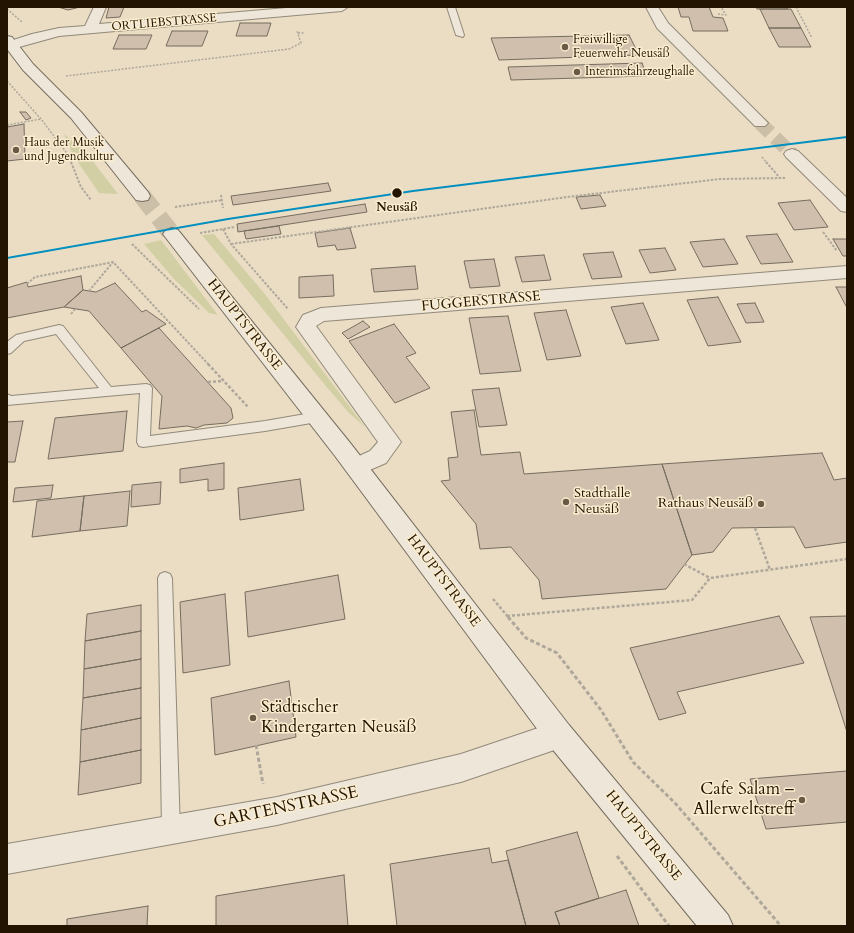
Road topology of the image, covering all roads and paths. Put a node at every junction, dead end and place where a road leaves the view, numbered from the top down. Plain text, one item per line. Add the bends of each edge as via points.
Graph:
1 (100, 7) edge
2 (342, 7) edge
3 (451, 7) edge
4 (652, 7) edge
5 (721, 7) edge
6 (796, 7) edge
7 (718, 14) dead end
8 (90, 29) junction
9 (298, 33) dead end
10 (305, 33) dead end
11 (460, 35) dead end
12 (812, 38) dead end
13 (301, 43) dead end
14 (8, 44) edge
15 (66, 76) dead end
16 (7, 81) edge
17 (41, 119) junction
18 (760, 123) tunnel mouth
19 (7, 125) edge
20 (792, 154) tunnel mouth
21 (762, 156) dead end
22 (780, 178) junction
23 (816, 178) junction
24 (221, 195) dead end
25 (142, 196) tunnel mouth
26 (91, 200) dead end
27 (222, 200) junction
28 (175, 207) dead end
29 (847, 207) edge
30 (224, 208) dead end
31 (235, 227) dead end
32 (223, 229) junction
33 (823, 232) dead end
34 (172, 234) tunnel mouth
35 (199, 238) dead end
36 (231, 244) junction
37 (839, 254) dead end
38 (113, 262) junction
39 (844, 272) edge
40 (27, 284) dead end
41 (89, 291) dead end
42 (310, 320) junction
43 (7, 350) edge
44 (223, 381) junction
45 (208, 382) dead end
46 (108, 391) junction
47 (7, 399) edge
48 (317, 417) junction
49 (266, 426) junction
50 (356, 467) junction
51 (755, 528) dead end
52 (847, 559) edge
53 (684, 564) dead end
54 (770, 570) junction
55 (165, 578) dead end
56 (710, 578) junction
57 (489, 594) dead end
58 (507, 616) junction
59 (559, 734) junction
60 (256, 745) dead end
61 (268, 812) junction
62 (171, 832) junction
63 (7, 859) edge
64 (717, 926) edge
65 (781, 926) edge

1 - 8 street
2 - 8 street, ORTLIEBSTRASSE
3 - 11 lane
4 - 18 street via 662,25
5 - 7 path via 726,15
6 - 12 path
8 - 14 street, ORTLIEBSTRASSE via 37,36
9 - 10 path
13 - 15 path via 289,49
14 - 25 street via 76,115
16 - 17 path
17 - 19 path
17 - 26 path via 69,156 81,187
20 - 23 street
21 - 22 path
22 - 23 path
22 - 36 path via 720,179 566,197
23 - 29 street
24 - 27 path
27 - 28 path
27 - 30 path
31 - 32 path
32 - 35 path via 197,233
32 - 36 path
33 - 37 path
34 - 48 street, HAUPTSTRASSE
36 - 42 path via 291,313
38 - 40 path via 35,278
38 - 41 path
38 - 44 path
39 - 42 street, FUGGERSTRASSE via 321,315
42 - 50 street via 306,327 390,442 378,457
43 - 46 lane via 20,338 59,329
44 - 45 path
44 - 49 path
46 - 47 lane via 8,401
46 - 49 lane via 146,388 143,442
48 - 49 lane
48 - 50 street, HAUPTSTRASSE
50 - 59 street, HAUPTSTRASSE
51 - 54 path
52 - 54 path
53 - 56 path
54 - 56 path
55 - 62 lane
56 - 58 path via 692,600
57 - 58 path
58 - 65 path via 526,638 557,653 602,710 633,762 675,803
59 - 61 street, GARTENSTRASSE via 461,768
59 - 64 street, HAUPTSTRASSE
60 - 61 path
61 - 62 street, GARTENSTRASSE
62 - 63 street, GARTENSTRASSE

